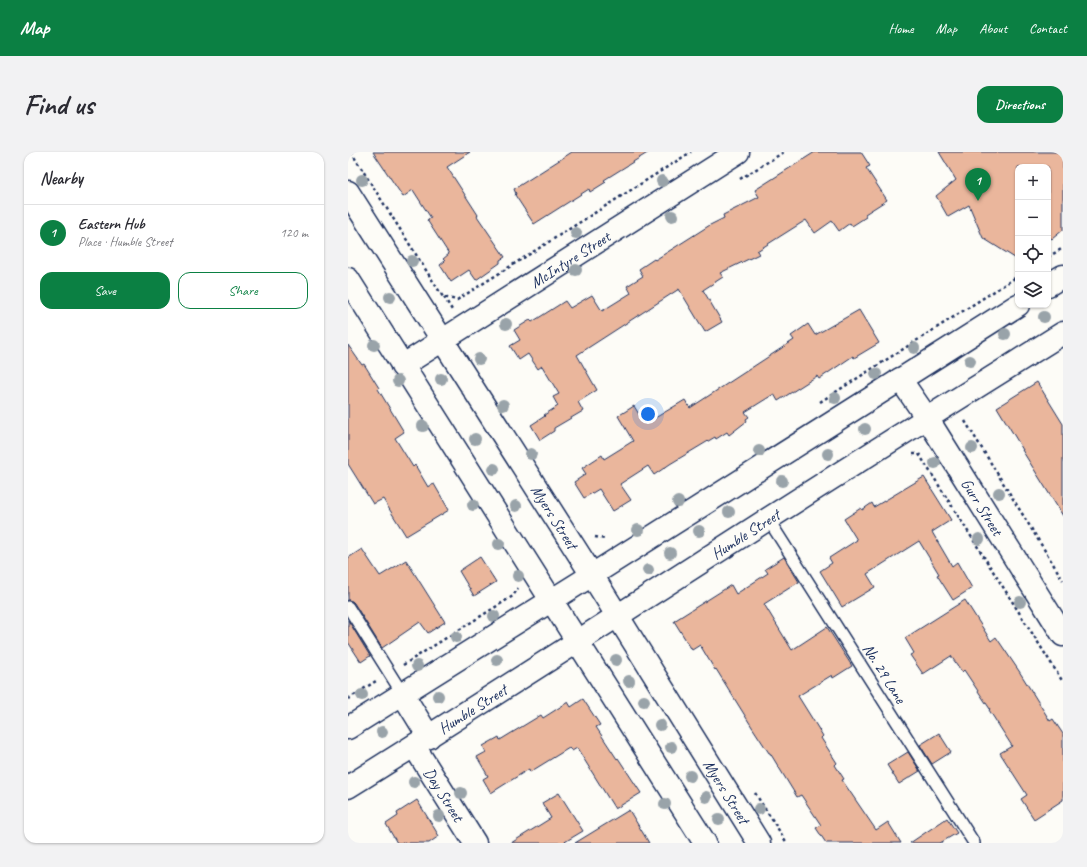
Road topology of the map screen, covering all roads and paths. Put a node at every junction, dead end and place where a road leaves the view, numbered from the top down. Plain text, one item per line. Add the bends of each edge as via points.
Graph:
1 (350, 152) edge
2 (691, 152) edge
3 (738, 152) edge
4 (784, 152) edge
5 (737, 181) dead end
6 (348, 192) edge
7 (1063, 248) edge
8 (1051, 255) edge
9 (1063, 276) edge
10 (1015, 278) edge
11 (348, 279) edge
12 (1051, 284) edge
13 (1015, 307) edge
14 (1063, 333) edge
15 (442, 340) junction
16 (402, 366) junction
17 (900, 379) junction
18 (818, 404) dead end
19 (927, 418) junction
20 (964, 420) dead end
21 (910, 454) dead end
22 (768, 519) junction
23 (591, 531) dead end
24 (611, 536) dead end
25 (592, 575) junction
26 (1063, 580) edge
27 (519, 586) dead end
28 (552, 600) junction
29 (348, 607) edge
30 (618, 617) junction
31 (1063, 635) edge
32 (578, 641) junction
33 (390, 673) junction
34 (1063, 682) edge
35 (402, 693) junction
36 (348, 699) edge
37 (348, 728) edge
38 (422, 741) junction
39 (348, 787) edge
40 (754, 790) dead end
41 (475, 843) edge
42 (705, 843) edge
43 (759, 843) edge
44 (787, 843) edge
45 (974, 843) edge

1 - 2 path via 443,297 457,300
3 - 15 street, McIntyre Street
4 - 5 path
6 - 15 street, Myers Street
7 - 8 path
9 - 12 street
10 - 18 path
11 - 16 street
13 - 17 street
14 - 19 street, Humble Street
15 - 16 street, McIntyre Street
15 - 25 street, Myers Street
16 - 28 street
17 - 19 street, Gurr Street
17 - 25 street
19 - 22 street, Humble Street
19 - 31 street, Gurr Street
20 - 26 path
21 - 34 path via 919,454
22 - 30 street, Humble Street
22 - 45 lane, No. 29 Lane
23 - 24 path via 595,538 604,540
25 - 28 street
25 - 30 street, Myers Street
27 - 33 path via 514,596
28 - 32 street
28 - 35 street
29 - 33 lane
30 - 32 street, Humble Street
30 - 43 street, Myers Street
32 - 38 street, Humble Street
32 - 42 street
33 - 35 lane
33 - 36 path
35 - 37 street
35 - 38 street, Humble Street
38 - 39 street, Humble Street
38 - 41 street, Day Street
40 - 44 path

